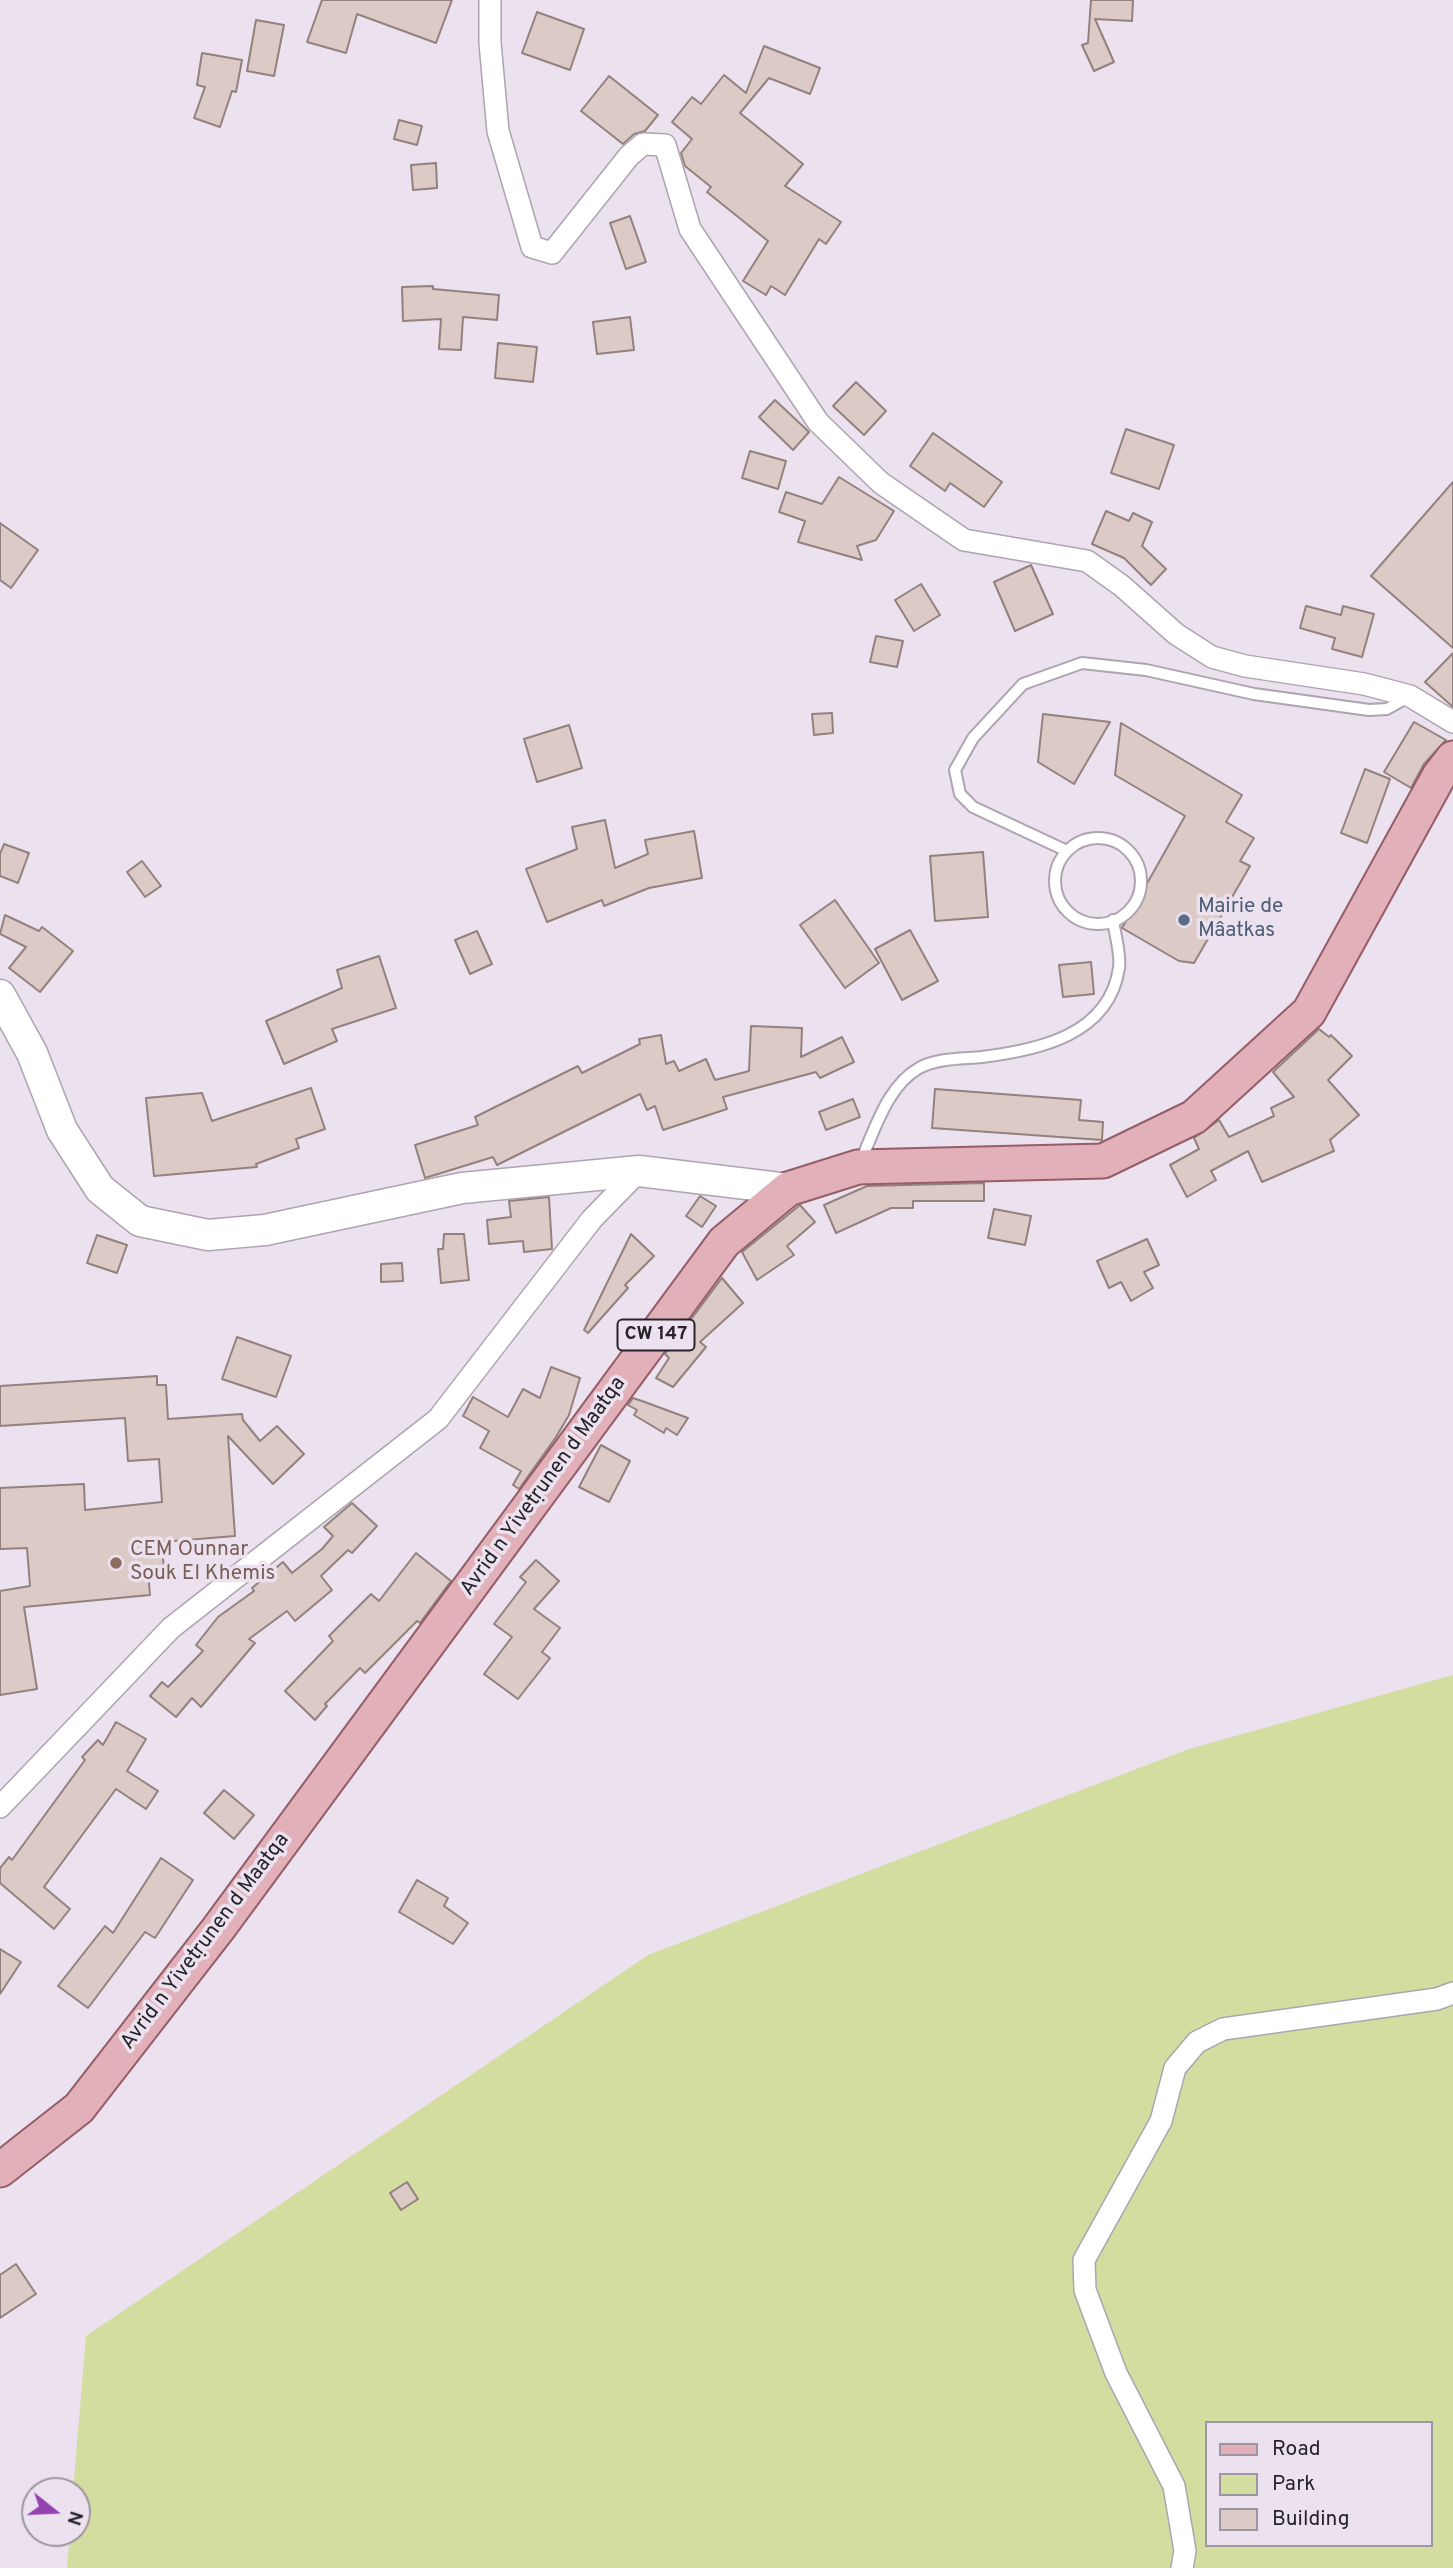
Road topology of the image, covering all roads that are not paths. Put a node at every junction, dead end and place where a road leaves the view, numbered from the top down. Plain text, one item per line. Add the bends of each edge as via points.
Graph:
1 (490, 0) edge
2 (1410, 696) junction
3 (1453, 722) edge
4 (1453, 758) edge
5 (1067, 851) junction
6 (1113, 920) junction
7 (0, 995) edge
8 (858, 1167) junction
9 (639, 1171) junction
10 (788, 1189) junction
11 (0, 1807) edge
12 (1453, 1993) edge
13 (0, 2170) edge
14 (1182, 2568) edge

1 - 2 street via 498,131 532,247 552,253 629,156 643,144 665,145 690,229 818,422 881,483 964,540 1087,561 1176,634 1212,657
2 - 3 street
2 - 5 lane via 1387,709 1369,710 1082,663 1023,684 973,738 955,770 960,794 974,807
4 - 8 main road, Avrid n Yivetṛunen d Maatqa / CW 147 via 1380,879 1309,1012 1195,1117 1102,1161
5 - 6 lane via 1055,875 1061,902 1081,920
5 - 6 lane via 1093,838 1107,839 1132,854 1139,866 1138,895 1131,908
6 - 8 lane via 1119,967 1096,1019 1066,1038 994,1055 931,1062 917,1069 881,1112
7 - 9 street via 32,1053 62,1130 100,1189 140,1221 208,1235 265,1230 462,1188
8 - 10 main road, Avrid n Yivetṛunen d Maatqa / CW 147
9 - 10 street
9 - 11 street via 592,1219 438,1419 171,1628
10 - 13 main road, Avrid n Yivetṛunen d Maatqa / CW 147 via 724,1242 218,1929 79,2108
12 - 14 street via 1223,2029 1197,2042 1175,2068 1161,2121 1084,2260 1085,2290 1116,2373 1174,2486 1185,2551

